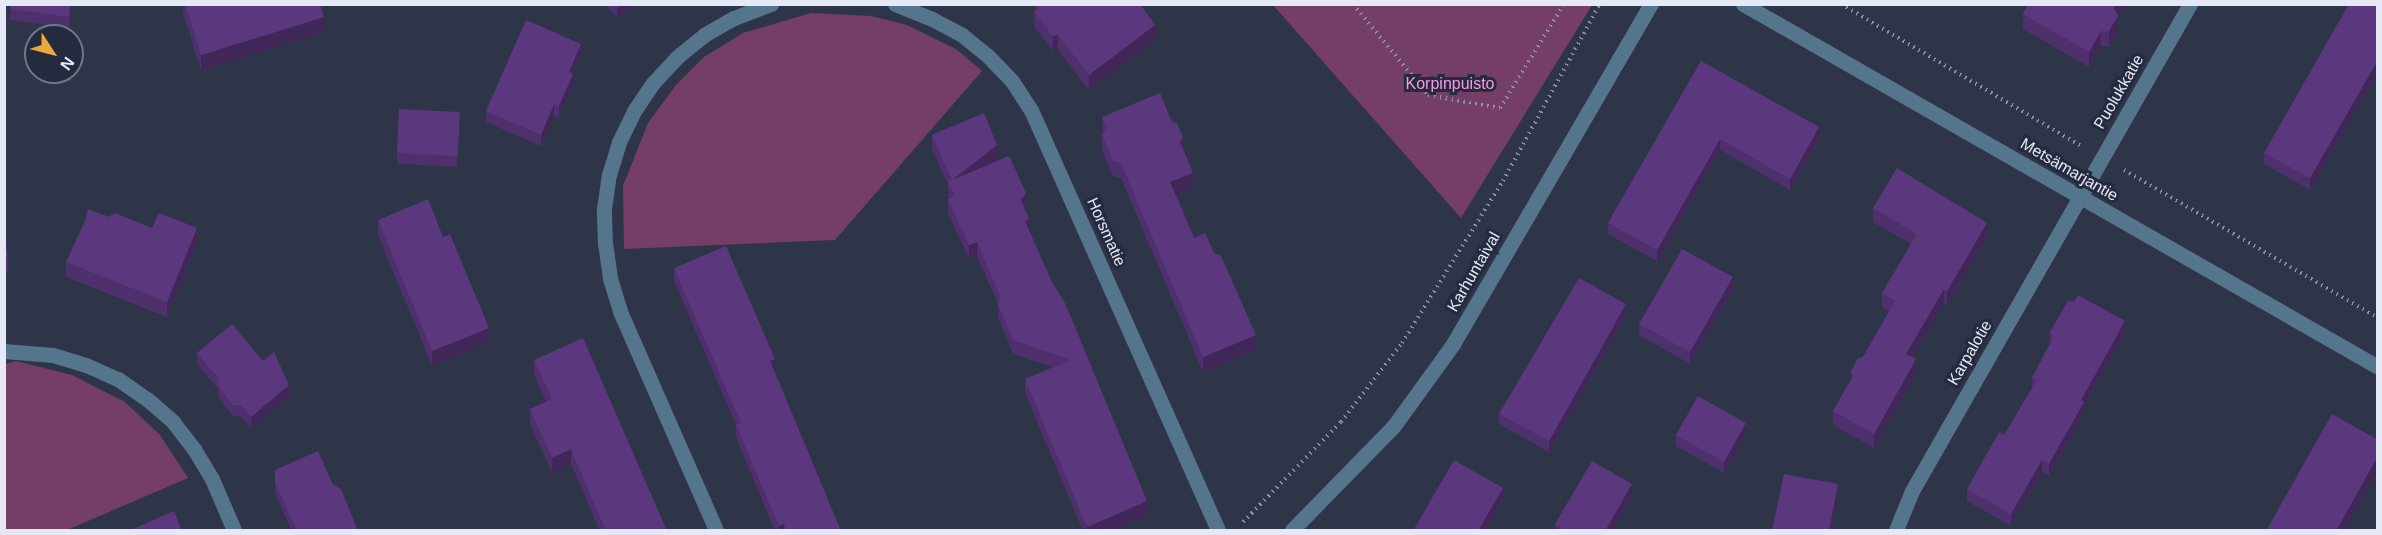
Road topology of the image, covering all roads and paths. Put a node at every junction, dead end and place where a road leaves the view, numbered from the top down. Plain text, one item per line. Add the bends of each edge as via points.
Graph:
1 (771, 4) edge
2 (895, 4) edge
3 (1353, 4) edge
4 (1564, 4) edge
5 (1600, 4) edge
6 (1651, 4) edge
7 (1743, 4) edge
8 (2190, 4) edge
9 (2080, 197) junction
10 (4, 351) edge
11 (2378, 367) edge
12 (1240, 524) dead end
13 (234, 531) edge
14 (716, 531) edge
15 (1218, 531) edge
16 (1292, 531) edge
17 (1896, 531) edge

1 - 14 street via 704,35 653,83 619,142 604,210 610,278 620,311
2 - 15 street, Horsmatie via 962,35 1011,81 1031,110
3 - 4 path via 1428,95 1500,108
5 - 12 path via 1503,182 1402,343 1341,422
6 - 16 street, Karhuntaival via 1453,344 1393,427
7 - 9 street, Metsämarjantie
8 - 9 street, Puolukkatie
9 - 11 street, Metsämarjantie
9 - 17 street, Karpalotie via 1912,491
10 - 13 street via 53,355 86,364 147,399 173,422 194,449 212,479

